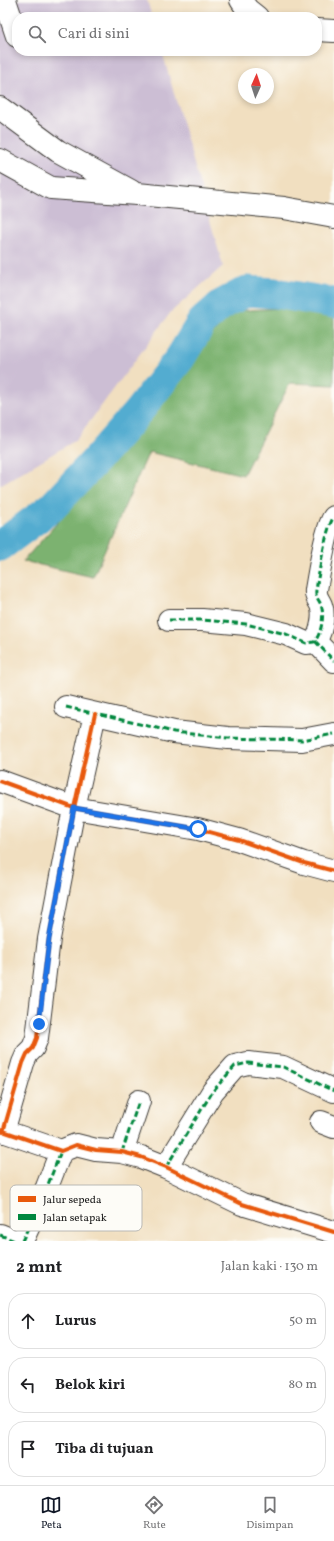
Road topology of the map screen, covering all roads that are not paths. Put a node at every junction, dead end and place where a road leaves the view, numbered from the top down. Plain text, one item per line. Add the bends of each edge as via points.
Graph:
1 (5, 0) edge
2 (241, 0) edge
3 (251, 12) edge
4 (12, 22) edge
5 (322, 30) edge
6 (334, 31) edge
7 (12, 38) edge
8 (0, 42) edge
9 (0, 108) edge
10 (0, 160) edge
11 (137, 194) junction
12 (334, 217) edge
13 (334, 517) edge
14 (169, 620) dead end
15 (315, 641) junction
16 (334, 661) edge
17 (66, 707) dead end
18 (95, 714) junction
19 (334, 734) edge
20 (0, 781) edge
21 (74, 808) junction
22 (334, 871) edge
23 (334, 1091) edge
24 (138, 1101) dead end
25 (2, 1131) edge
26 (61, 1151) junction
27 (122, 1152) junction
28 (166, 1167) junction
29 (48, 1185) edge
30 (27, 1231) edge
31 (334, 1232) edge
32 (0, 1235) edge
33 (15, 1241) edge
34 (22, 1241) edge

1 - 4 street
2 - 3 street
5 - 6 street
7 - 8 street
9 - 11 street via 58,151
10 - 11 street via 51,188
11 - 12 street via 284,208
13 - 15 street via 328,532 316,590 322,613
14 - 15 street via 246,624 286,634 306,643 311,644
15 - 16 street
17 - 18 street
18 - 19 street via 174,732 228,738 302,740
18 - 21 street
20 - 21 street
21 - 22 street via 198,829
21 - 25 street via 49,939 37,1038 22,1063
23 - 28 street via 283,1067 248,1063 234,1066 213,1091
24 - 27 street
25 - 26 street
26 - 27 street via 76,1145
26 - 29 street
27 - 28 street
28 - 31 street via 242,1204
30 - 34 street
32 - 33 street

